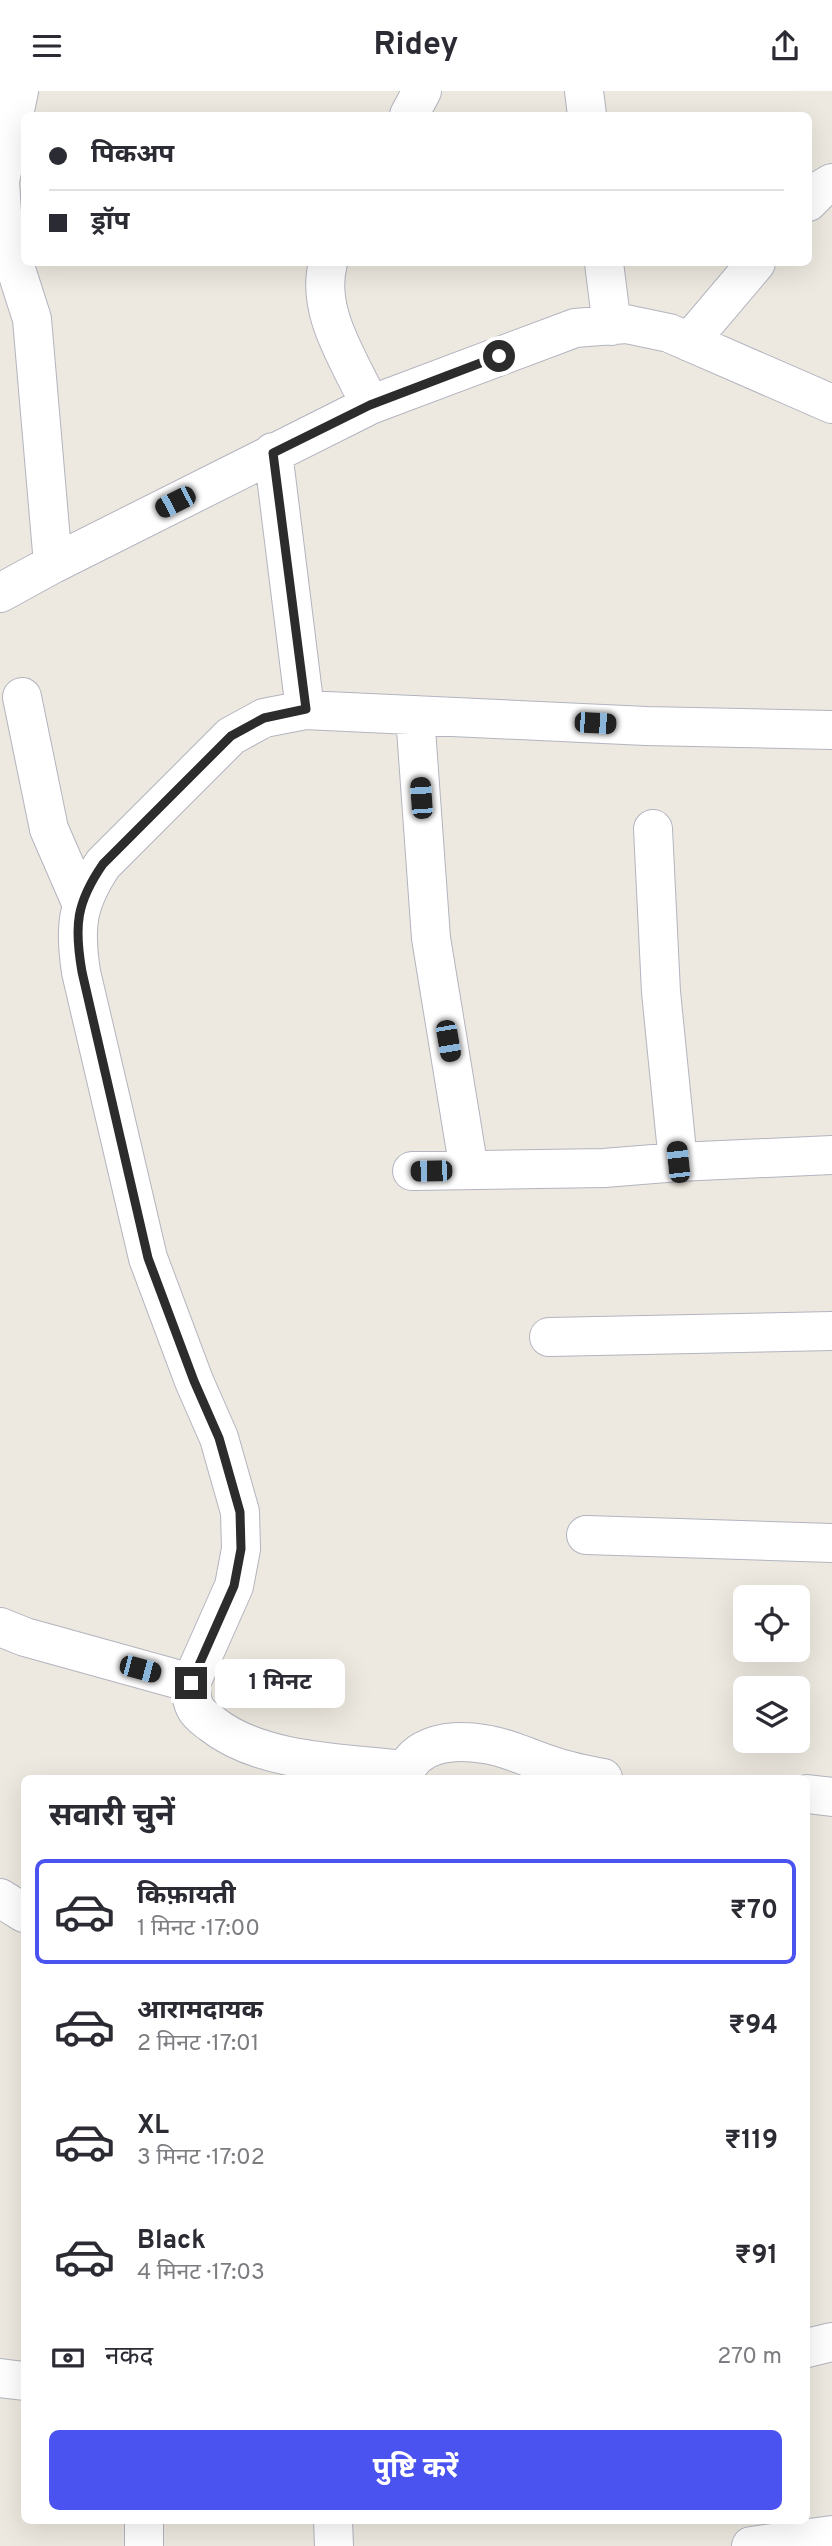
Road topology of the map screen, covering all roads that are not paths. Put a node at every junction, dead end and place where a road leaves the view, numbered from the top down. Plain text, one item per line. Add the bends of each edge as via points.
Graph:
1 (19, 91) edge
2 (422, 91) edge
3 (584, 91) edge
4 (411, 112) edge
5 (587, 112) edge
6 (327, 266) edge
7 (604, 266) edge
8 (753, 266) edge
9 (612, 325) junction
10 (689, 342) junction
11 (832, 404) edge
12 (370, 405) junction
13 (273, 453) junction
14 (53, 564) junction
15 (0, 593) edge
16 (22, 697) dead end
17 (306, 709) junction
18 (415, 715) junction
19 (832, 730) edge
20 (653, 829) dead end
21 (82, 905) junction
22 (832, 1155) edge
23 (678, 1162) junction
24 (470, 1170) junction
25 (412, 1171) dead end
26 (832, 1331) edge
27 (549, 1337) dead end
28 (586, 1535) dead end
29 (832, 1543) edge
30 (0, 1627) edge
31 (191, 1683) junction
32 (405, 1774) edge
33 (590, 1775) edge
34 (810, 1794) edge
35 (832, 1797) edge
36 (0, 1898) edge
37 (21, 1911) edge
38 (832, 2342) edge
39 (810, 2347) edge
40 (0, 2378) edge
41 (21, 2381) edge
42 (144, 2524) edge
43 (333, 2524) edge
44 (832, 2535) edge
45 (144, 2546) edge
46 (334, 2546) edge
47 (751, 2546) edge

1 - 14 street via 1,181 2,213 32,319
2 - 4 street
3 - 5 street
6 - 12 street via 325,300 332,323
7 - 9 street
8 - 10 street
9 - 10 street via 648,328
9 - 12 street via 575,328
10 - 11 street
12 - 13 street
13 - 14 street
13 - 17 street
14 - 15 street
16 - 21 street via 49,829
17 - 18 street
17 - 21 street via 264,718 231,736 103,864 87,887
18 - 19 street
18 - 24 street via 431,938
20 - 23 street via 661,992
21 - 31 street via 77,944 82,972 148,1258 219,1438 240,1512 241,1549 234,1586
22 - 23 street
23 - 24 street
24 - 25 street
26 - 27 street
28 - 29 street
30 - 31 street
31 - 32 street via 197,1712 246,1742 296,1758
32 - 33 street via 430,1746 464,1743 485,1744
34 - 35 street
36 - 37 street
38 - 39 street
40 - 41 street
42 - 45 street
43 - 46 street
44 - 47 street

